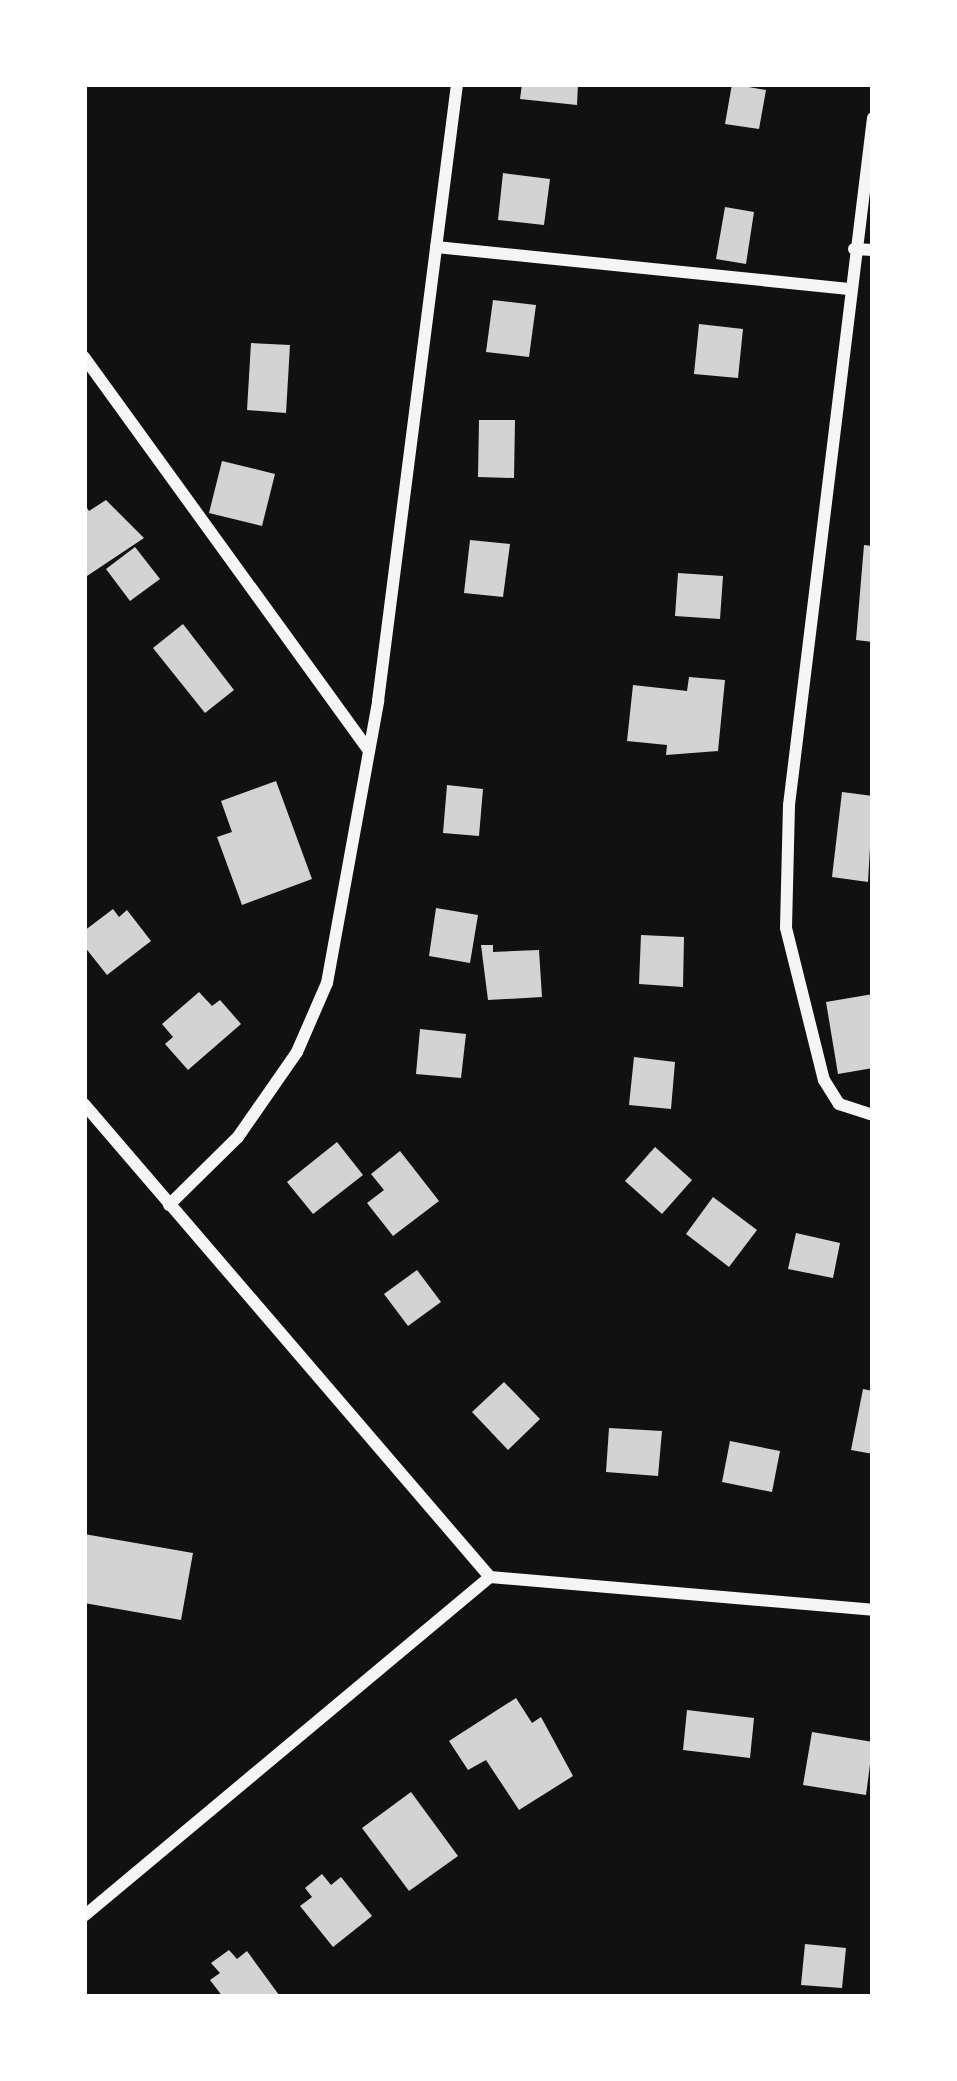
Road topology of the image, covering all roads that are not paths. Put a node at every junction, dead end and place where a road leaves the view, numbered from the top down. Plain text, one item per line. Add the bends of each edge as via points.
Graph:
1 (457, 84) edge
2 (873, 118) edge
3 (436, 247) junction
4 (854, 249) junction
5 (873, 250) edge
6 (849, 290) junction
7 (84, 358) edge
8 (369, 750) junction
9 (84, 1104) edge
10 (873, 1115) edge
11 (169, 1205) junction
12 (490, 1577) junction
13 (873, 1610) edge
14 (84, 1916) edge

1 - 3 street
2 - 4 street
3 - 6 street
3 - 8 street
4 - 5 street
4 - 6 street
6 - 10 street via 789,805 786,928 824,1080 839,1105
7 - 8 street
8 - 11 street via 327,983 297,1052 238,1137
9 - 11 street
11 - 12 street
12 - 13 street
12 - 14 street

